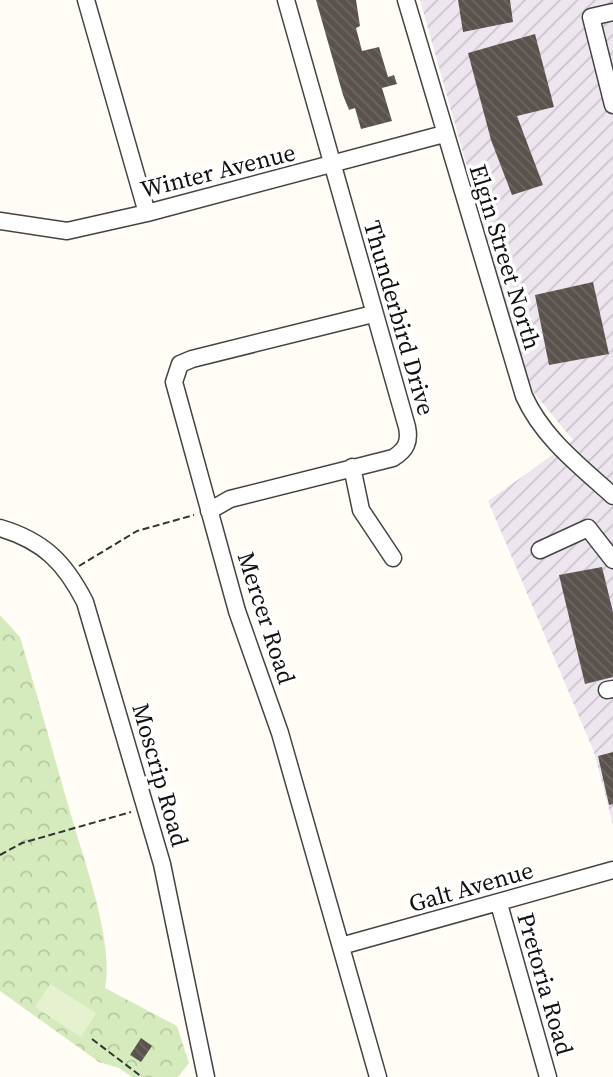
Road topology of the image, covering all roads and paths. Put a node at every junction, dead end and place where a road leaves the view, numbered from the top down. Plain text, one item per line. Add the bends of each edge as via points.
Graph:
1 (86, 0) edge
2 (286, 0) edge
3 (406, 0) edge
4 (613, 12) edge
5 (613, 105) edge
6 (444, 134) junction
7 (331, 165) junction
8 (147, 213) junction
9 (0, 221) edge
10 (373, 314) junction
11 (352, 467) junction
12 (613, 496) edge
13 (202, 513) junction
14 (0, 528) edge
15 (540, 550) dead end
16 (393, 558) dead end
17 (613, 560) edge
18 (69, 572) junction
19 (146, 808) junction
20 (0, 855) edge
21 (613, 870) edge
22 (499, 904) junction
23 (341, 946) junction
24 (92, 1039) dead end
25 (205, 1076) edge
26 (142, 1077) edge
27 (378, 1077) edge
28 (548, 1077) edge

1 - 8 street
2 - 7 street, Thunderbird Drive
3 - 6 street, Elgin Street North
4 - 5 street via 591,18
6 - 7 street, Winter Avenue
6 - 12 street, Elgin Street North via 529,407 551,439
7 - 8 street, Winter Avenue
7 - 10 street, Thunderbird Drive
8 - 9 street, Winter Avenue via 66,231
10 - 11 street, Thunderbird Drive via 408,443 393,458
10 - 13 street, Mercer Road via 180,364 174,382
11 - 13 street, Thunderbird Drive via 230,499
11 - 16 street via 361,510
13 - 18 path via 137,531
13 - 23 street, Mercer Road via 280,733
14 - 18 street, Moscrip Road via 54,555
15 - 17 street via 588,528
18 - 19 street, Moscrip Road via 91,619
19 - 20 path via 22,843
19 - 25 street, Moscrip Road
21 - 22 street, Galt Avenue
22 - 23 street, Galt Avenue
22 - 28 street, Pretoria Road
23 - 27 street, Mercer Road
24 - 26 path

